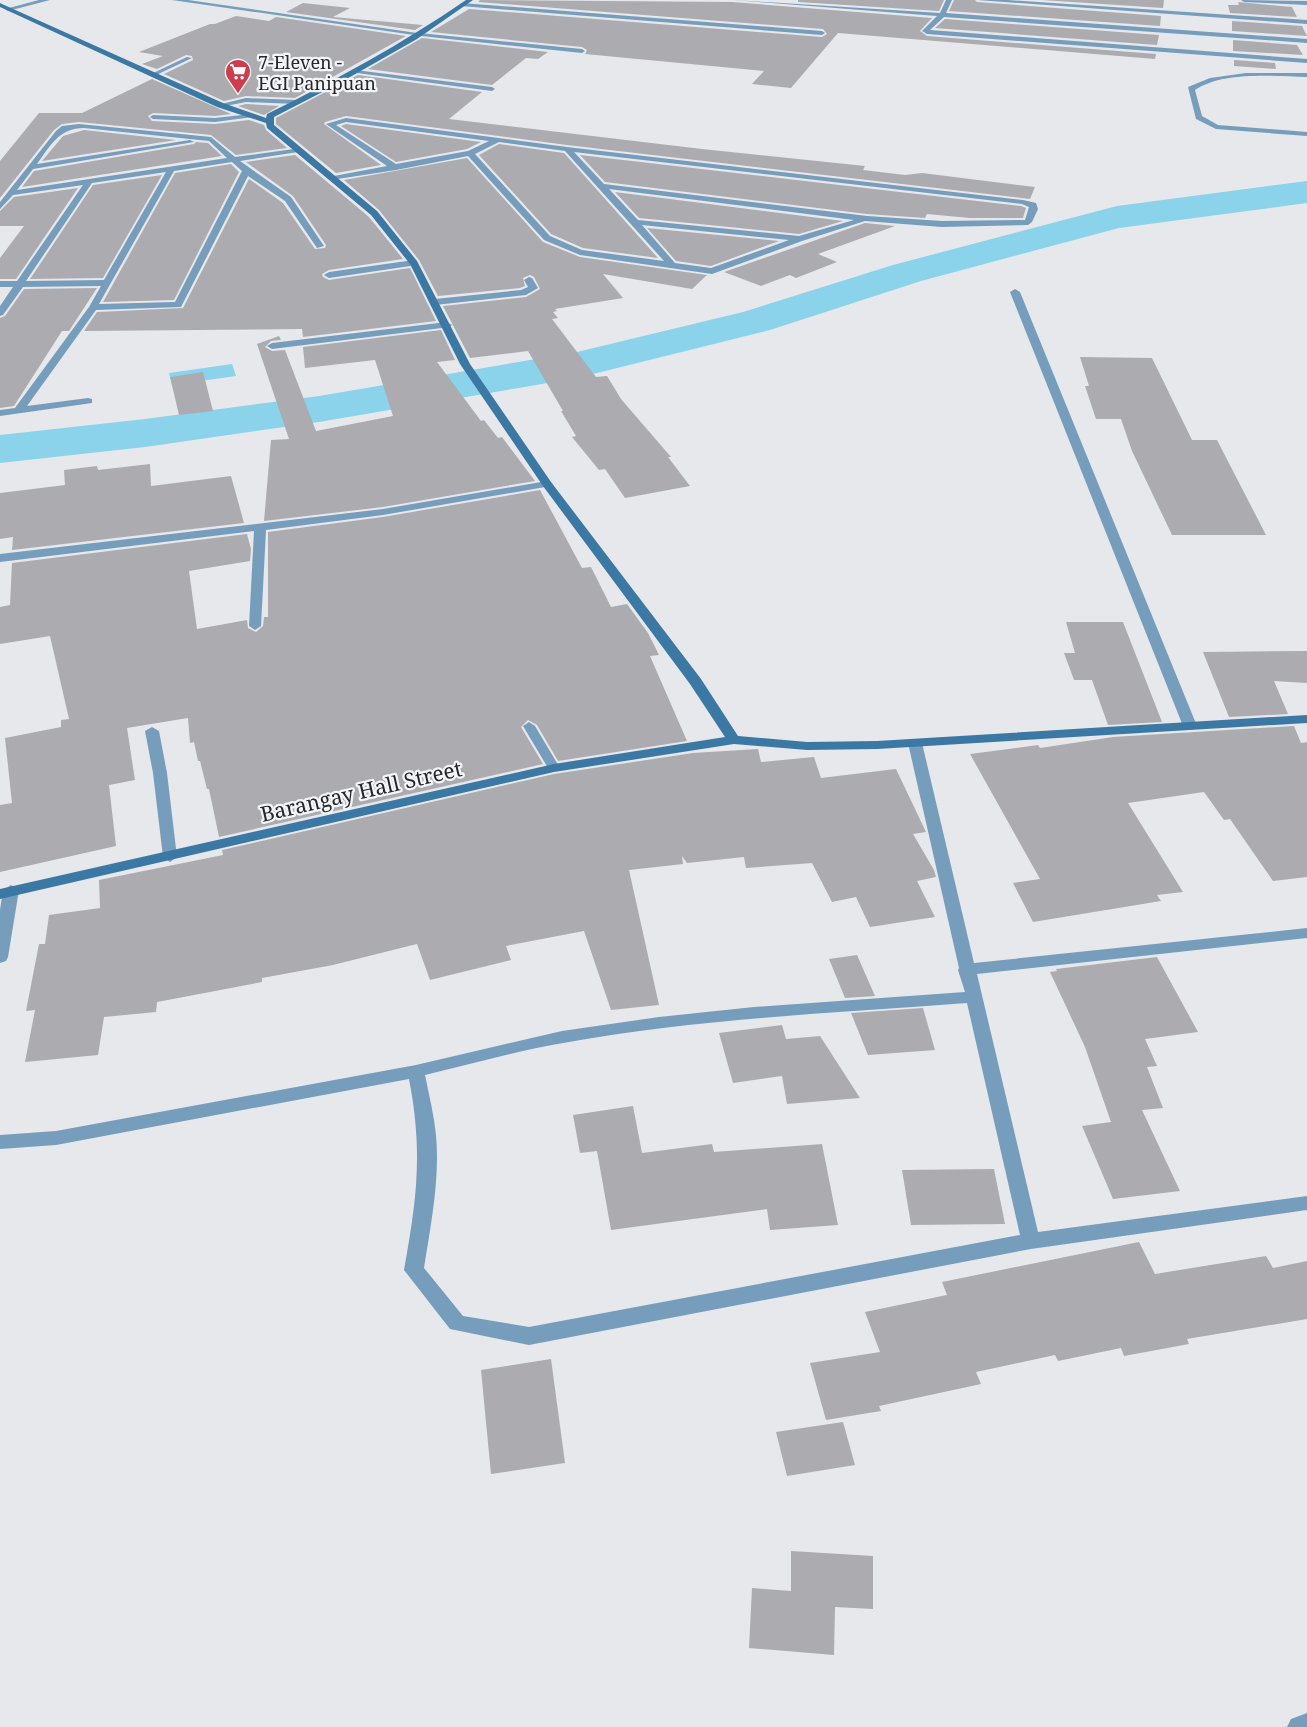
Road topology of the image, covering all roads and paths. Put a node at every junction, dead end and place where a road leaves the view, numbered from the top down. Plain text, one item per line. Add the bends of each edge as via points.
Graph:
1 (46, 0) edge
2 (175, 0) edge
3 (470, 0) edge
4 (736, 0) edge
5 (949, 0) edge
6 (980, 0) edge
7 (1244, 0) edge
8 (1307, 3) edge
9 (0, 5) edge
10 (459, 7) junction
11 (8, 9) junction
12 (942, 15) junction
13 (553, 19) dead end
14 (1307, 22) edge
15 (822, 33) dead end
16 (421, 34) junction
17 (1307, 41) edge
18 (582, 51) dead end
19 (189, 58) dead end
20 (1307, 61) edge
21 (357, 71) junction
22 (152, 75) junction
23 (1307, 75) edge
24 (492, 89) dead end
25 (296, 102) junction
26 (220, 105) junction
27 (251, 116) junction
28 (153, 117) dead end
29 (269, 122) junction
30 (1307, 134) edge
31 (211, 139) junction
32 (498, 140) junction
33 (567, 149) junction
34 (298, 150) junction
35 (470, 153) junction
36 (235, 161) junction
37 (30, 167) junction
38 (396, 168) junction
39 (171, 170) junction
40 (246, 171) junction
41 (334, 178) junction
42 (89, 182) junction
43 (602, 186) junction
44 (12, 193) junction
45 (0, 207) edge
46 (867, 219) junction
47 (635, 222) junction
48 (800, 239) junction
49 (320, 246) dead end
50 (414, 263) junction
51 (672, 265) junction
52 (329, 275) dead end
53 (529, 279) dead end
54 (106, 283) junction
55 (0, 284) edge
56 (22, 284) junction
57 (1015, 292) dead end
58 (435, 302) junction
59 (93, 307) junction
60 (0, 313) edge
61 (447, 325) junction
62 (272, 345) dead end
63 (88, 401) dead end
64 (18, 411) junction
65 (0, 413) edge
66 (547, 484) junction
67 (260, 525) junction
68 (0, 558) edge
69 (255, 626) dead end
70 (1307, 719) edge
71 (529, 726) dead end
72 (1190, 726) junction
73 (152, 731) dead end
74 (734, 740) junction
75 (915, 743) junction
76 (554, 768) junction
77 (170, 857) junction
78 (5, 892) edge
79 (1307, 933) edge
80 (0, 957) edge
81 (966, 970) junction
82 (973, 997) junction
83 (416, 1071) junction
84 (0, 1142) edge
85 (1307, 1203) edge
86 (1031, 1241) junction
87 (1307, 1725) edge
88 (1299, 1727) edge

1 - 11 street
2 - 16 street
3 - 10 main road
4 - 12 street
5 - 12 street
6 - 14 street
7 - 8 street
9 - 11 main road
10 - 13 lane
10 - 15 lane
10 - 16 main road
11 - 22 main road
12 - 17 street
12 - 20 street via 925,31
16 - 18 lane
16 - 21 main road
19 - 22 street
21 - 24 lane
21 - 25 main road
22 - 26 main road
23 - 30 street via 1233,76 1202,81 1191,89 1199,117 1216,127
25 - 26 lane via 246,100
25 - 29 main road via 270,116
26 - 27 main road
27 - 28 lane via 215,120
27 - 29 main road
29 - 34 main road
31 - 36 street
31 - 37 street
31 - 37 street via 73,126 62,130
32 - 33 street
32 - 35 street
32 - 38 street via 346,120 330,124
33 - 43 street
33 - 46 street via 1023,202 1034,209 1029,222 1020,223 942,224
34 - 36 street
34 - 41 main road
35 - 38 street
35 - 51 street via 550,240 580,252
36 - 39 street
36 - 40 street
37 - 44 street
38 - 41 street
39 - 42 street
39 - 54 street
40 - 49 street via 288,200
40 - 59 street via 178,305
41 - 50 main road via 374,213
42 - 44 street
42 - 56 street
43 - 46 street
43 - 47 street
44 - 45 street
46 - 48 street
47 - 48 street
47 - 51 street
48 - 51 street via 712,271
50 - 52 street
50 - 58 main road
53 - 58 street via 533,288 523,293
54 - 56 street
54 - 59 street
55 - 56 street
56 - 60 street
57 - 72 street
58 - 61 main road
59 - 64 street
61 - 62 street
61 - 66 main road via 465,364
63 - 64 street
64 - 65 street
66 - 67 street via 383,512
66 - 74 main road via 696,682
67 - 68 street
67 - 69 street
70 - 72 main road, Barangay Hall Street
71 - 76 lane
72 - 75 main road, Barangay Hall Street
73 - 77 street
74 - 75 main road, Barangay Hall Street via 807,746
74 - 76 main road, Barangay Hall Street
75 - 81 street
76 - 77 main road, Barangay Hall Street
77 - 78 main road, Barangay Hall Street
78 - 80 street
79 - 81 street
81 - 82 street
82 - 83 street via 659,1023 562,1037
82 - 86 street
83 - 84 street via 56,1138
83 - 86 street via 427,1134 428,1180 414,1270 457,1323 529,1336
85 - 86 street
87 - 88 street

